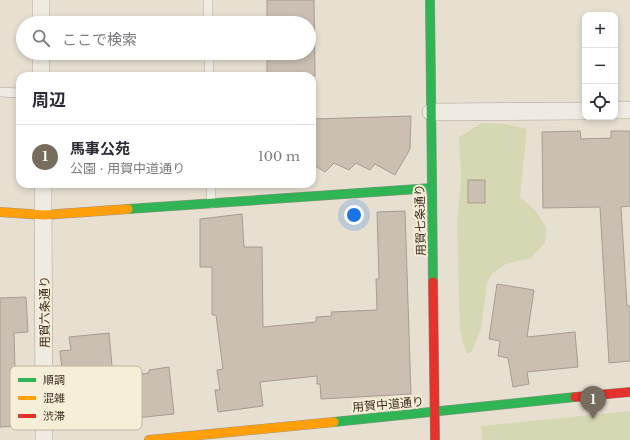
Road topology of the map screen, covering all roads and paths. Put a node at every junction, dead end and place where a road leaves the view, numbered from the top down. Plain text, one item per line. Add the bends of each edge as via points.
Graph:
1 (41, 0) edge
2 (208, 0) edge
3 (430, 0) edge
4 (41, 16) edge
5 (208, 16) edge
6 (41, 60) edge
7 (209, 60) edge
8 (41, 72) edge
9 (209, 72) edge
10 (0, 92) edge
11 (16, 93) edge
12 (618, 110) edge
13 (630, 110) edge
14 (582, 111) edge
15 (431, 112) junction
16 (43, 188) edge
17 (211, 188) edge
18 (432, 188) junction
19 (211, 204) junction
20 (0, 212) edge
21 (44, 215) junction
22 (44, 366) edge
23 (630, 392) edge
24 (434, 412) junction
25 (149, 440) edge
26 (435, 440) edge

1 - 4 street
2 - 5 lane
3 - 15 street, 用賀七条通り
6 - 8 street
7 - 9 lane
10 - 11 lane
12 - 13 street
14 - 15 street
15 - 18 street, 用賀七条通り
16 - 21 street, 用賀六条通り
17 - 19 lane
18 - 19 street
18 - 24 street, 用賀七条通り
19 - 21 street
20 - 21 street
21 - 22 street, 用賀六条通り
23 - 24 street, 用賀中道通り
24 - 25 street, 用賀中道通り
24 - 26 street, 用賀七条通り

